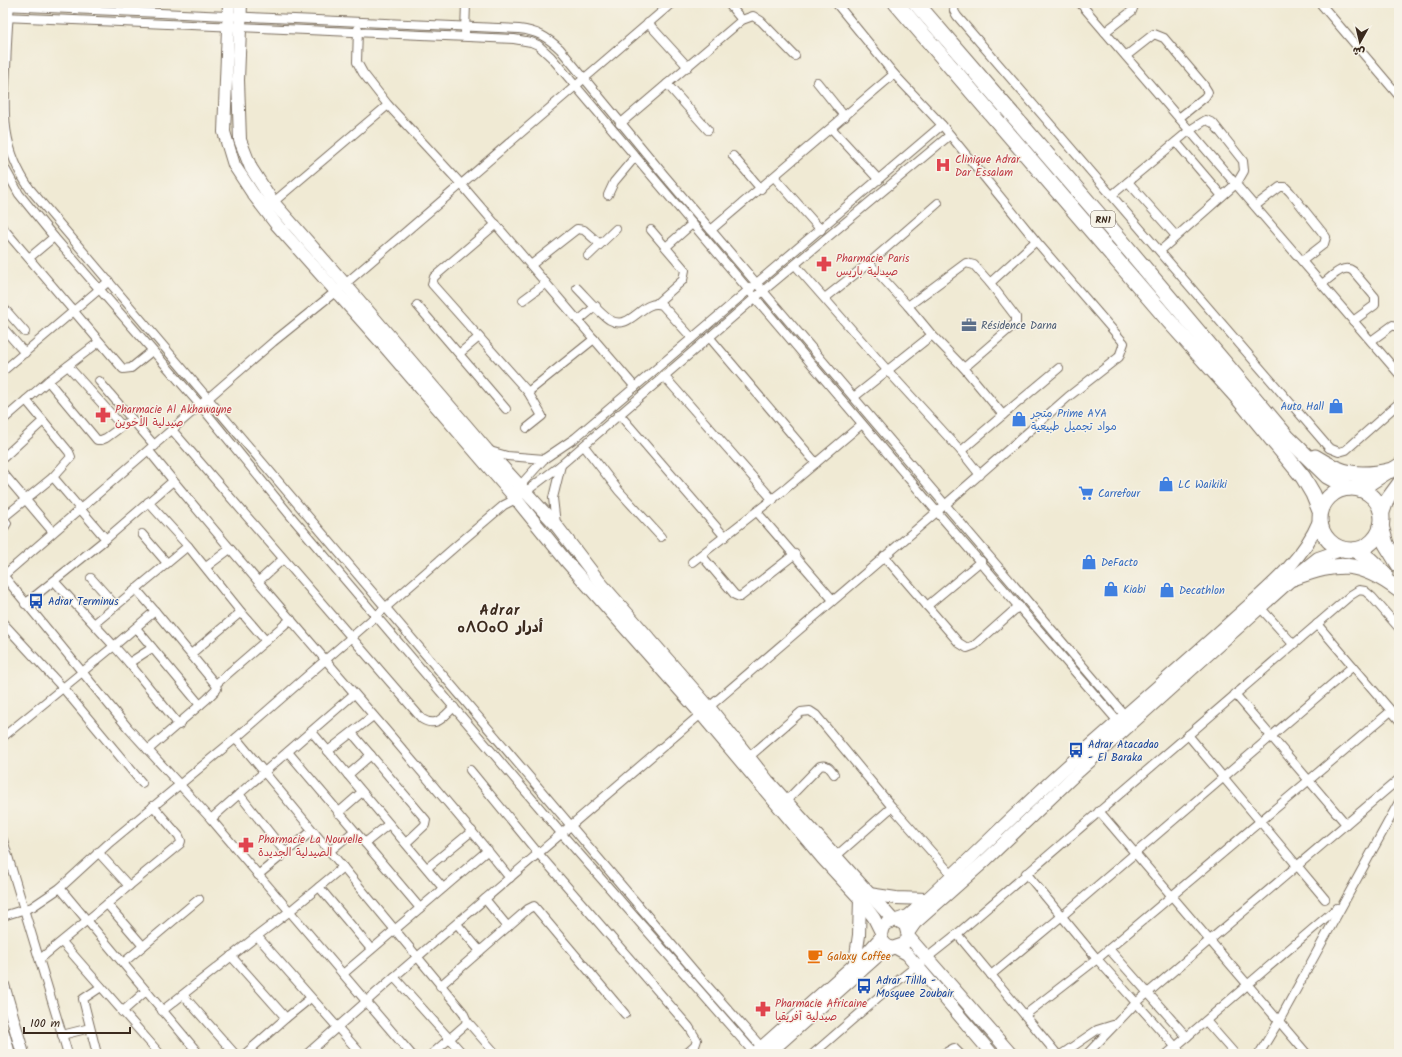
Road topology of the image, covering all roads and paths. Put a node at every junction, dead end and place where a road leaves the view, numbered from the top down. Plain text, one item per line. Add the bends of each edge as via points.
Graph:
1 (229, 3) edge
2 (241, 3) edge
3 (466, 3) edge
4 (672, 3) edge
5 (728, 3) edge
6 (836, 3) edge
7 (896, 3) edge
8 (916, 3) edge
9 (955, 3) edge
10 (1080, 3) edge
11 (1135, 3) edge
12 (1320, 3) edge
13 (6, 6) edge
14 (6, 17) edge
15 (742, 20) junction
16 (234, 22) junction
17 (358, 22) junction
18 (648, 23) junction
19 (465, 27) junction
20 (504, 29) junction
21 (358, 32) junction
22 (1105, 32) junction
23 (465, 37) junction
24 (504, 39) junction
25 (795, 56) dead end
26 (1126, 56) junction
27 (688, 67) junction
28 (894, 74) junction
29 (584, 79) junction
30 (817, 82) dead end
31 (667, 84) junction
32 (576, 85) junction
33 (4, 96) edge
34 (1399, 96) edge
35 (388, 105) junction
36 (845, 117) junction
37 (1179, 118) junction
38 (620, 124) junction
39 (942, 125) junction
40 (4, 126) edge
41 (832, 129) junction
42 (708, 130) dead end
43 (1190, 130) junction
44 (950, 135) junction
45 (1176, 142) junction
46 (733, 156) dead end
47 (635, 157) junction
48 (3, 165) edge
49 (775, 178) junction
50 (879, 180) junction
51 (1128, 182) junction
52 (1237, 183) junction
53 (461, 184) junction
54 (761, 189) junction
55 (608, 195) dead end
56 (1112, 195) junction
57 (1222, 196) junction
58 (938, 203) dead end
59 (269, 206) junction
60 (1254, 206) junction
61 (496, 224) junction
62 (692, 224) junction
63 (3, 228) edge
64 (616, 229) dead end
65 (651, 230) dead end
66 (711, 230) junction
67 (821, 230) junction
68 (1176, 236) junction
69 (54, 237) junction
70 (1036, 241) junction
71 (600, 244) junction
72 (666, 247) junction
73 (1160, 251) junction
74 (588, 256) dead end
75 (29, 258) junction
76 (1302, 260) junction
77 (869, 263) junction
78 (531, 266) junction
79 (796, 266) junction
80 (109, 282) junction
81 (546, 283) junction
82 (757, 283) junction
83 (990, 283) junction
84 (1322, 284) junction
85 (341, 287) junction
86 (577, 288) dead end
87 (100, 289) junction
88 (750, 289) junction
89 (763, 291) junction
90 (756, 297) junction
91 (825, 298) junction
92 (523, 300) dead end
93 (657, 303) junction
94 (417, 305) dead end
95 (596, 306) junction
96 (908, 306) junction
97 (3, 307) edge
98 (74, 311) junction
99 (6, 317) edge
100 (578, 321) junction
101 (1353, 321) junction
102 (3, 328) edge
103 (1399, 328) edge
104 (25, 332) dead end
105 (932, 335) junction
106 (479, 337) junction
107 (692, 338) junction
108 (710, 338) junction
109 (594, 339) junction
110 (1371, 341) junction
111 (99, 342) junction
112 (152, 351) junction
113 (25, 353) junction
114 (460, 353) junction
115 (68, 366) junction
116 (964, 368) junction
117 (1059, 368) dead end
118 (3, 371) edge
119 (888, 371) junction
120 (1399, 374) edge
121 (664, 376) junction
122 (48, 381) junction
123 (99, 381) dead end
124 (635, 387) junction
125 (528, 392) junction
126 (854, 397) junction
127 (208, 399) junction
128 (26, 400) junction
129 (1399, 403) edge
130 (200, 405) junction
131 (506, 409) dead end
132 (620, 414) junction
133 (1003, 415) junction
134 (132, 419) junction
135 (3, 420) edge
136 (43, 421) junction
137 (862, 424) junction
138 (122, 426) junction
139 (527, 428) dead end
140 (173, 431) junction
141 (1287, 437) junction
142 (584, 446) junction
143 (152, 448) junction
144 (487, 450) junction
145 (962, 451) junction
146 (3, 458) edge
147 (544, 459) junction
148 (816, 464) junction
149 (561, 465) junction
150 (3, 473) edge
151 (1397, 473) edge
152 (980, 475) junction
153 (53, 477) junction
154 (173, 481) junction
155 (1353, 488) junction
156 (518, 493) junction
157 (26, 499) junction
158 (773, 500) junction
159 (148, 502) junction
160 (946, 504) junction
161 (81, 510) junction
162 (757, 512) junction
163 (937, 512) junction
164 (1320, 516) junction
165 (1381, 520) junction
166 (556, 525) junction
167 (3, 530) edge
168 (53, 532) junction
169 (142, 534) dead end
170 (661, 537) dead end
171 (725, 537) junction
172 (106, 539) junction
173 (188, 546) junction
174 (230, 549) junction
175 (1349, 550) junction
176 (794, 554) junction
177 (702, 556) junction
178 (884, 556) junction
179 (283, 559) junction
180 (981, 561) junction
181 (692, 562) dead end
182 (167, 563) junction
183 (1399, 565) edge
184 (206, 567) junction
185 (3, 576) edge
186 (91, 578) dead end
187 (1293, 578) junction
188 (54, 581) junction
189 (259, 581) junction
190 (136, 589) junction
191 (1399, 590) edge
192 (833, 600) junction
193 (25, 604) junction
194 (1257, 604) junction
195 (116, 606) junction
196 (927, 606) junction
197 (1019, 606) junction
198 (385, 607) junction
199 (154, 611) junction
200 (241, 612) junction
201 (377, 614) junction
202 (291, 619) junction
203 (3, 623) edge
204 (94, 624) junction
205 (1317, 624) junction
206 (136, 628) junction
207 (1399, 628) edge
208 (350, 637) junction
209 (266, 641) junction
210 (1293, 644) junction
211 (114, 646) junction
212 (152, 648) junction
213 (191, 654) junction
214 (325, 659) junction
215 (129, 663) junction
216 (1352, 667) junction
217 (83, 673) junction
218 (216, 684) junction
219 (63, 688) junction
220 (354, 694) junction
221 (1235, 694) junction
222 (200, 705) junction
223 (454, 707) junction
224 (705, 710) junction
225 (1391, 711) junction
226 (373, 716) junction
227 (1399, 720) edge
228 (1125, 723) junction
229 (179, 725) junction
230 (312, 732) junction
231 (352, 733) junction
232 (1188, 735) junction
233 (1271, 736) junction
234 (3, 737) edge
235 (236, 738) junction
236 (148, 750) junction
237 (328, 751) junction
238 (288, 752) junction
239 (371, 755) junction
240 (748, 756) junction
241 (470, 770) dead end
242 (263, 773) junction
243 (834, 774) dead end
244 (348, 775) junction
245 (1224, 777) junction
246 (1399, 779) edge
247 (1308, 780) junction
248 (142, 782) dead end
249 (179, 784) junction
250 (362, 792) junction
251 (239, 794) junction
252 (786, 801) junction
253 (1399, 802) edge
254 (153, 806) junction
255 (892, 807) junction
256 (1099, 811) junction
257 (338, 814) junction
258 (211, 819) junction
259 (1260, 820) junction
260 (389, 824) junction
261 (1346, 824) junction
262 (570, 825) junction
263 (312, 831) junction
264 (354, 831) junction
265 (472, 831) junction
266 (561, 833) junction
267 (3, 840) edge
268 (365, 843) junction
269 (406, 843) junction
270 (488, 850) junction
271 (330, 851) junction
272 (98, 852) junction
273 (285, 852) junction
274 (538, 853) junction
275 (1135, 853) junction
276 (835, 857) junction
277 (1299, 866) junction
278 (343, 867) junction
279 (427, 868) junction
280 (1026, 873) junction
281 (952, 874) junction
282 (258, 875) junction
283 (510, 878) junction
284 (129, 886) junction
285 (319, 887) junction
286 (60, 888) junction
287 (443, 888) junction
288 (1172, 896) junction
289 (864, 897) junction
290 (199, 899) dead end
291 (485, 899) junction
292 (927, 899) junction
293 (1325, 899) dead end
294 (107, 904) junction
295 (1341, 905) junction
296 (420, 908) junction
297 (25, 910) junction
298 (290, 911) junction
299 (3, 916) edge
300 (1062, 916) junction
301 (895, 920) junction
302 (87, 921) junction
303 (457, 924) junction
304 (508, 926) junction
305 (396, 929) junction
306 (908, 934) junction
307 (957, 934) junction
308 (881, 935) junction
309 (257, 936) junction
310 (1210, 941) junction
311 (62, 942) junction
312 (143, 946) junction
313 (894, 948) junction
314 (372, 949) junction
315 (1109, 949) junction
316 (480, 951) junction
317 (232, 956) junction
318 (418, 957) junction
319 (926, 957) junction
320 (1097, 959) junction
321 (40, 960) junction
322 (856, 962) junction
323 (123, 964) junction
324 (916, 966) junction
325 (344, 974) junction
326 (991, 975) junction
327 (394, 977) junction
328 (3, 985) edge
329 (440, 986) junction
330 (1248, 986) junction
331 (101, 987) junction
332 (146, 991) junction
333 (1148, 993) junction
334 (183, 995) junction
335 (307, 1001) dead end
336 (366, 1001) junction
337 (1136, 1003) junction
338 (162, 1011) junction
339 (122, 1012) junction
340 (625, 1014) dead end
341 (1025, 1015) junction
342 (286, 1018) junction
343 (467, 1021) junction
344 (1206, 1021) junction
345 (1279, 1021) junction
346 (1114, 1024) junction
347 (337, 1026) junction
348 (90, 1028) junction
349 (3, 1033) edge
350 (62, 1035) junction
351 (1187, 1037) junction
352 (450, 1038) junction
353 (1175, 1046) junction
354 (157, 1053) edge
355 (249, 1053) edge
356 (760, 1053) edge
357 (9, 1054) edge
358 (23, 1054) edge
359 (68, 1054) edge
360 (97, 1054) edge
361 (198, 1054) edge
362 (235, 1054) edge
363 (307, 1054) edge
364 (361, 1054) edge
365 (411, 1054) edge
366 (432, 1054) edge
367 (463, 1054) edge
368 (496, 1054) edge
369 (686, 1054) edge
370 (813, 1054) edge
371 (943, 1054) edge
372 (960, 1054) edge
373 (992, 1054) edge
374 (1011, 1054) edge
375 (1057, 1054) edge
376 (1062, 1054) edge
377 (1087, 1054) edge
378 (1167, 1054) edge
379 (1182, 1054) edge
380 (1235, 1054) edge
381 (1259, 1054) edge
382 (1307, 1054) edge

1 - 16 street
2 - 16 street
3 - 19 street
4 - 18 street
5 - 15 street
6 - 28 street
7 - 164 highway, RN1 via 1239,400 1303,478 1313,494
8 - 141 highway, RN1
9 - 56 street via 954,12 957,16
10 - 22 street
11 - 22 street via 1132,11
12 - 34 street
13 - 14 street
13 - 16 street
14 - 16 street
14 - 33 street
15 - 25 street via 753,16 761,21
15 - 27 street
16 - 17 street
16 - 21 street
16 - 59 street via 224,132 234,165
17 - 19 street
17 - 21 street
18 - 27 street
18 - 29 street
19 - 20 street
19 - 23 street
20 - 24 street
20 - 29 street via 528,30 544,36 560,49
21 - 23 street
21 - 35 street via 357,62
22 - 26 street
23 - 24 street
24 - 32 street via 523,40 538,45
26 - 37 street
26 - 37 street via 1154,34 1164,38 1208,92
27 - 31 street
28 - 36 street
28 - 39 street
29 - 32 street
29 - 38 street
30 - 36 street
31 - 38 street
31 - 42 street
32 - 47 street
32 - 53 street
33 - 40 street
35 - 53 street
35 - 59 street
36 - 41 street
37 - 43 street
38 - 66 street
39 - 44 street
39 - 50 street
40 - 80 street via 11,155 22,178
41 - 49 street
41 - 50 street
43 - 45 street
43 - 52 street
43 - 52 street via 1206,120 1213,123 1243,161 1244,171
44 - 70 street
44 - 79 street
45 - 51 street
45 - 57 street
46 - 54 street
47 - 55 street via 614,182
47 - 62 street
48 - 69 street via 19,194
49 - 54 street
49 - 67 street
50 - 67 street
51 - 56 street
51 - 68 street
52 - 57 street
52 - 60 street
53 - 61 street
53 - 85 street
54 - 66 street
56 - 73 street
57 - 68 street
58 - 77 street
59 - 85 street
60 - 76 street
60 - 76 street via 1280,186 1290,192 1326,237 1324,244
61 - 78 street
61 - 106 street via 434,277 432,284
62 - 72 street
62 - 88 street
63 - 75 street
64 - 71 street
65 - 72 street
66 - 82 street
67 - 82 street
68 - 73 street
69 - 75 street
69 - 87 street
70 - 83 street
70 - 152 street via 1124,342 1123,349 1119,358 1068,397
71 - 74 street
71 - 78 street via 584,230 577,229
72 - 93 street via 685,270 683,280
73 - 129 street via 1332,450 1339,452 1349,448
75 - 98 street
76 - 84 street
77 - 91 street
77 - 96 street
78 - 81 street
79 - 89 street
79 - 91 street
80 - 87 street
80 - 127 street
81 - 92 street
81 - 100 street
82 - 88 street
82 - 89 street
83 - 96 street via 974,266 966,263
83 - 116 street via 1017,321
84 - 101 street
84 - 101 street via 1344,268 1349,268 1375,297 1375,305
85 - 127 street
85 - 144 street
85 - 156 street
86 - 95 street
87 - 98 street
87 - 112 street
88 - 90 street
88 - 107 street
89 - 90 street
89 - 126 street
90 - 108 street
90 - 137 street
91 - 119 street
93 - 95 street via 650,304 625,323 609,320
93 - 107 street via 662,305
94 - 114 street
95 - 100 street
96 - 105 street
97 - 99 street
98 - 111 street
98 - 113 street
99 - 104 street
100 - 109 street
101 - 110 street
102 - 113 street
103 - 110 street via 1393,325
105 - 116 street
105 - 119 street
106 - 114 street
106 - 125 street
107 - 124 street
108 - 121 street
108 - 148 street
109 - 124 street
109 - 125 street
110 - 120 street
111 - 112 street via 125,370
111 - 115 street
112 - 130 street
113 - 118 street
114 - 131 street
115 - 122 street
115 - 138 street
116 - 133 street
117 - 133 street
119 - 126 street
119 - 145 street
121 - 132 street
121 - 158 street
122 - 128 street
122 - 138 street via 97,440 106,438
123 - 134 street
124 - 147 street via 575,438
125 - 139 street via 542,416
126 - 160 street
127 - 130 street
127 - 198 street
128 - 135 street
128 - 136 street
130 - 140 street
130 - 201 street via 289,514
132 - 142 street
132 - 171 street
133 - 145 street
134 - 138 street
134 - 143 street
136 - 146 street
136 - 153 street via 70,455 67,463
137 - 148 street
137 - 163 street
140 - 143 street
140 - 179 street
141 - 151 highway via 1325,464 1348,474
141 - 155 highway, RN1 via 1327,476
142 - 149 street
142 - 170 street via 619,491
143 - 154 street
143 - 161 street
144 - 147 street via 507,456
144 - 156 street
145 - 152 street
147 - 156 street
148 - 158 street
149 - 156 street
149 - 166 street via 552,498
150 - 157 street
151 - 155 main road
151 - 165 main road
152 - 160 street
153 - 157 street
153 - 161 street
154 - 159 street
154 - 174 street
155 - 164 highway via 1334,492 1328,497
155 - 165 highway, RN1 via 1367,492 1375,500
156 - 166 street
156 - 198 street
156 - 224 street via 567,562
157 - 167 street via 3,518 7,523
157 - 168 street
158 - 162 street
159 - 172 street
159 - 173 street
160 - 163 street
160 - 228 street
161 - 168 street
161 - 172 street
162 - 171 street
162 - 176 street
163 - 178 street
163 - 180 street
164 - 175 highway, RN1 via 1323,534 1327,539 1338,547
164 - 194 street via 1312,538 1301,554
165 - 175 highway via 1372,541 1361,548
165 - 183 highway, RN1 via 1386,544
166 - 224 street
168 - 185 street
169 - 182 street
171 - 177 street
172 - 188 street
173 - 182 street
173 - 184 street
174 - 184 street
174 - 189 street
175 - 187 street via 1318,558
175 - 191 highway, RN1 via 1376,565
176 - 177 street via 740,597 735,596
176 - 192 street
177 - 181 street
178 - 192 street
178 - 196 street
179 - 189 street
179 - 208 street
180 - 196 street
180 - 197 street
182 - 190 street
184 - 200 street
185 - 193 street
186 - 195 street
187 - 191 highway via 1316,569 1351,566 1378,576
187 - 194 street
188 - 193 street
188 - 204 street
189 - 202 street
190 - 195 street
190 - 199 street
192 - 224 street
193 - 217 street
194 - 210 street
194 - 228 street
195 - 204 street
196 - 197 street via 959,643 967,648 975,645
197 - 228 street
198 - 201 street
198 - 262 street
199 - 206 street
199 - 213 street
200 - 209 street
200 - 213 street
201 - 208 street
201 - 223 street
202 - 209 street
202 - 214 street
203 - 219 street
204 - 211 street
205 - 207 street via 1351,595 1362,590 1372,597
205 - 210 street
205 - 216 street
206 - 211 street
206 - 212 street
208 - 214 street
208 - 223 street via 422,719 432,724 438,723
209 - 218 street
210 - 221 street
211 - 215 street
211 - 217 street
212 - 215 street
212 - 222 street
213 - 218 street
214 - 220 street
214 - 235 street
215 - 229 street
216 - 225 street
216 - 233 street
217 - 219 street
217 - 236 street
218 - 222 street via 216,690
219 - 234 street
219 - 248 street
220 - 226 street
220 - 230 street
221 - 232 street
221 - 233 street
222 - 229 street
223 - 266 street
224 - 240 street
224 - 262 street
224 - 289 street via 823,859
225 - 227 street
225 - 247 street
226 - 231 street
226 - 265 street
228 - 281 street via 1070,764
228 - 306 street via 992,854 914,923
229 - 236 street
230 - 237 street
230 - 238 street
231 - 237 street
231 - 239 street
232 - 245 street
232 - 256 street
233 - 245 street
233 - 247 street
235 - 242 street
235 - 249 street
236 - 249 street
237 - 244 street
238 - 242 street
238 - 257 street
239 - 244 street
239 - 269 street via 426,820 425,825
240 - 252 street
240 - 255 street via 801,712 810,711
241 - 274 street
242 - 251 street
242 - 263 street
243 - 252 street via 829,767 820,766
244 - 250 street
245 - 259 street
245 - 275 street
246 - 261 street
247 - 259 street
247 - 261 street
249 - 254 street
249 - 258 street
250 - 257 street
250 - 260 street
251 - 258 street
251 - 273 street
252 - 276 street
253 - 295 street
254 - 272 street
254 - 284 street via 179,836 181,842
255 - 276 street
255 - 281 street
256 - 275 street
256 - 280 street
257 - 264 street
258 - 282 street
259 - 277 street
259 - 288 street
260 - 268 street
260 - 269 street
261 - 277 street
262 - 266 street
262 - 356 street
263 - 271 street
263 - 273 street
264 - 268 street
264 - 271 street
265 - 270 street
265 - 279 street
266 - 274 street
266 - 356 street
267 - 297 street
268 - 296 street
269 - 279 street
270 - 283 street
270 - 287 street
271 - 278 street
272 - 284 street
272 - 286 street
273 - 282 street
274 - 283 street
274 - 369 street via 695,1034 695,1046
275 - 288 street
275 - 300 street
276 - 289 street
277 - 293 street
277 - 310 street
278 - 285 street
278 - 305 street
279 - 287 street
280 - 300 street
280 - 307 street
281 - 292 street
282 - 298 street
283 - 291 street
284 - 294 street
285 - 298 street
285 - 314 street
286 - 297 street
286 - 302 street
287 - 296 street
288 - 310 street
288 - 315 street
289 - 292 street
289 - 301 street
289 - 308 street
289 - 322 street
290 - 312 street
291 - 303 street
291 - 304 street
292 - 301 street via 908,916
294 - 302 street
294 - 312 street
295 - 330 street
295 - 345 street
296 - 305 street
297 - 299 street
297 - 321 street
298 - 309 street
298 - 325 street
300 - 320 street
300 - 326 street
301 - 306 street via 905,925
301 - 308 street via 885,924
302 - 311 street
302 - 323 street
303 - 316 street
303 - 318 street
304 - 316 street
304 - 340 street via 531,907 536,907
305 - 314 street
305 - 318 street
306 - 313 street via 904,944
306 - 319 street
307 - 319 street
307 - 326 street
308 - 313 street via 885,944
308 - 322 street
309 - 317 street
309 - 347 street
310 - 330 street
310 - 333 street
311 - 321 street
311 - 331 street
312 - 323 street
313 - 324 street via 907,954
313 - 356 street via 880,954
314 - 325 street
315 - 320 street
315 - 333 street
316 - 329 street
317 - 334 street
317 - 342 street
318 - 327 street
318 - 329 street
319 - 324 street
319 - 374 street
320 - 337 street
320 - 341 street
321 - 350 street
322 - 356 street
323 - 332 street
324 - 370 street
324 - 373 street
325 - 336 street
326 - 341 street
327 - 336 street
327 - 352 street
328 - 358 street
329 - 343 street via 463,1012
330 - 344 street
330 - 345 street
331 - 339 street
331 - 348 street via 83,999
332 - 338 street
332 - 339 street
333 - 337 street
333 - 351 street
334 - 338 street
334 - 362 street
335 - 342 street
336 - 347 street
336 - 365 street
337 - 346 street
337 - 353 street
338 - 361 street
339 - 354 street
341 - 375 street
342 - 355 street
343 - 352 street via 462,1029
343 - 368 street
344 - 351 street
344 - 380 street
345 - 381 street
345 - 382 street
346 - 376 street via 1097,1030
346 - 377 street
347 - 363 street
347 - 364 street
348 - 350 street
348 - 360 street
349 - 357 street
350 - 359 street
351 - 353 street
352 - 366 street
352 - 367 street
353 - 378 street
353 - 379 street
371 - 372 street via 954,1048

